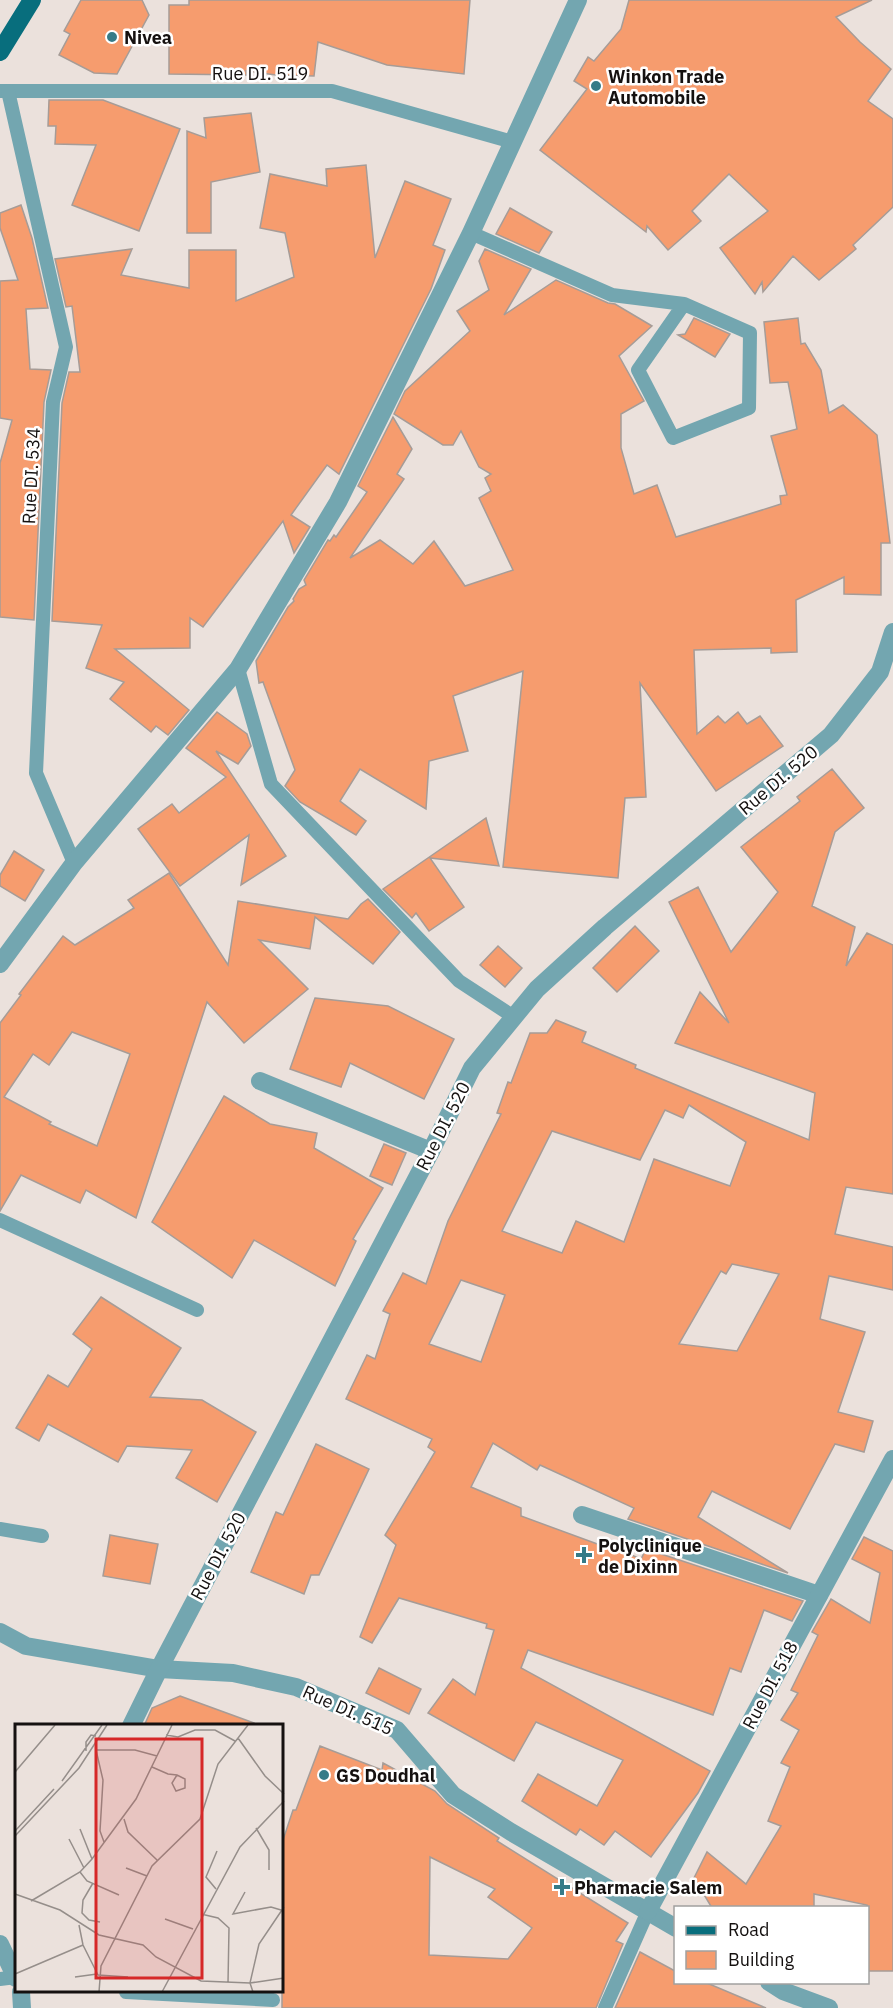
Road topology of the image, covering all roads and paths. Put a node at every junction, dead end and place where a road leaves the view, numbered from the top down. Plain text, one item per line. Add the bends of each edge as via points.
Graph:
1 (32, 0) edge
2 (578, 0) edge
3 (0, 52) edge
4 (4, 91) edge
5 (513, 142) junction
6 (471, 233) junction
7 (684, 304) junction
8 (893, 633) edge
9 (238, 669) junction
10 (74, 863) junction
11 (0, 964) edge
12 (514, 1017) junction
13 (260, 1081) dead end
14 (431, 1151) junction
15 (0, 1220) edge
16 (197, 1310) dead end
17 (890, 1468) edge
18 (582, 1515) dead end
19 (0, 1529) edge
20 (42, 1536) dead end
21 (819, 1595) junction
22 (0, 1632) edge
23 (159, 1669) junction
24 (132, 1724) edge
25 (648, 1911) junction
26 (674, 1927) edge
27 (0, 1944) edge
28 (15, 1975) edge
29 (15, 1977) edge
30 (0, 1979) edge
31 (771, 1984) edge
32 (21, 1993) edge
33 (144, 1993) edge
34 (273, 2000) dead end
35 (22, 2008) edge
36 (605, 2008) edge
37 (829, 2008) edge

1 - 3 main road
2 - 5 street
4 - 5 lane, Rue DI. 519 via 332,91
4 - 10 lane, Rue DI. 534 via 66,347 52,402 36,772
5 - 6 street
6 - 7 lane via 612,295
6 - 9 street via 338,502
7 - 7 lane via 750,333 749,408 674,438 638,370
8 - 12 street, Rue DI. 520 via 880,672 831,735 605,927 537,989
9 - 10 street
9 - 12 lane via 271,784 459,981
10 - 11 street
12 - 14 street, Rue DI. 520 via 472,1068
13 - 14 street
14 - 23 street, Rue DI. 520
15 - 16 lane
17 - 21 street, Rue DI. 518
18 - 21 street
19 - 20 lane
21 - 25 street, Rue DI. 518
22 - 23 street, Rue DI. 515 via 26,1646
23 - 24 street, Rue DI. 520
23 - 25 street, Rue DI. 515 via 233,1673 296,1687 397,1730 453,1795
25 - 26 street, Rue DI. 515
25 - 36 lane
27 - 28 street
29 - 30 lane
31 - 37 street
32 - 35 street
33 - 34 lane

